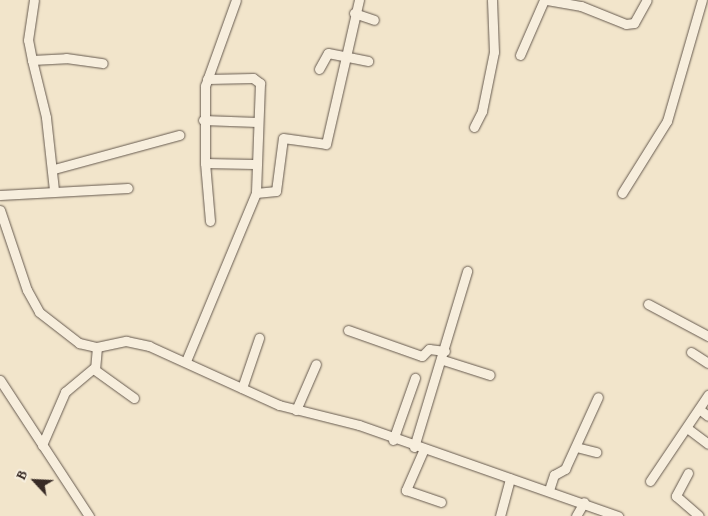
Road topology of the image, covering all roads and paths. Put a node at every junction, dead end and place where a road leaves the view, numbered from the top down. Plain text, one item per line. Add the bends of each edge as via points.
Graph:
1 (34, 0) edge
2 (236, 0) edge
3 (359, 0) edge
4 (492, 0) edge
5 (545, 0) edge
6 (647, 0) edge
7 (702, 0) edge
8 (354, 13) junction
9 (374, 20) dead end
10 (345, 54) junction
11 (520, 55) dead end
12 (32, 60) junction
13 (368, 61) dead end
14 (103, 63) dead end
15 (320, 69) dead end
16 (207, 79) junction
17 (203, 120) junction
18 (257, 122) junction
19 (474, 127) dead end
20 (179, 135) dead end
21 (205, 163) junction
22 (254, 164) junction
23 (54, 170) junction
24 (128, 188) dead end
25 (54, 190) junction
26 (256, 193) junction
27 (622, 194) dead end
28 (0, 195) edge
29 (0, 210) edge
30 (210, 221) dead end
31 (467, 271) dead end
32 (648, 304) dead end
33 (348, 330) dead end
34 (708, 336) edge
35 (259, 338) dead end
36 (97, 347) junction
37 (691, 352) dead end
38 (444, 356) junction
39 (186, 361) junction
40 (316, 364) dead end
41 (708, 364) edge
42 (94, 368) junction
43 (490, 374) dead end
44 (414, 378) dead end
45 (0, 380) edge
46 (242, 388) junction
47 (708, 395) edge
48 (598, 397) dead end
49 (134, 398) dead end
50 (699, 409) junction
51 (296, 410) junction
52 (708, 416) edge
53 (687, 428) junction
54 (393, 440) junction
55 (708, 444) edge
56 (42, 445) junction
57 (414, 447) junction
58 (576, 447) junction
59 (423, 451) junction
60 (596, 452) dead end
61 (688, 473) dead end
62 (510, 478) junction
63 (650, 480) dead end
64 (549, 490) junction
65 (441, 502) dead end
66 (584, 502) junction
67 (89, 516) edge
68 (500, 516) edge
69 (576, 516) edge
70 (618, 516) edge
71 (699, 516) edge

1 - 12 street via 28,40
2 - 16 street
3 - 8 street
4 - 19 street via 494,52 482,111
5 - 6 street via 582,6 626,24 634,23
5 - 11 street
7 - 27 street via 666,121
8 - 9 street
8 - 10 street
10 - 13 street
10 - 15 street via 328,53
10 - 26 street via 325,146 283,138 276,191
12 - 14 street via 66,58
12 - 23 street
16 - 17 street
16 - 18 street via 258,80
17 - 18 street
17 - 21 street
18 - 22 street
20 - 23 street
21 - 22 street
21 - 30 street
22 - 26 street via 259,169
23 - 25 street
24 - 25 street
25 - 28 street
26 - 39 street
29 - 36 street via 27,290 39,312 79,343
31 - 38 street
32 - 34 street
33 - 38 street via 422,356 429,349
35 - 46 street
36 - 39 street via 126,341
36 - 42 street
37 - 41 street
38 - 43 street
38 - 57 street
39 - 46 street
40 - 51 street
42 - 49 street
42 - 56 street via 65,392
44 - 54 street
45 - 56 street
46 - 51 street
47 - 50 street
48 - 58 street
50 - 52 street
50 - 53 street
51 - 54 street via 359,425
53 - 55 street
53 - 63 street
54 - 57 street
56 - 67 street
57 - 59 street
58 - 60 street
58 - 64 street via 565,469 554,475
59 - 62 street
59 - 65 street via 406,490
61 - 71 street via 676,496
62 - 64 street
62 - 68 street
64 - 66 street
66 - 69 street
66 - 70 street

